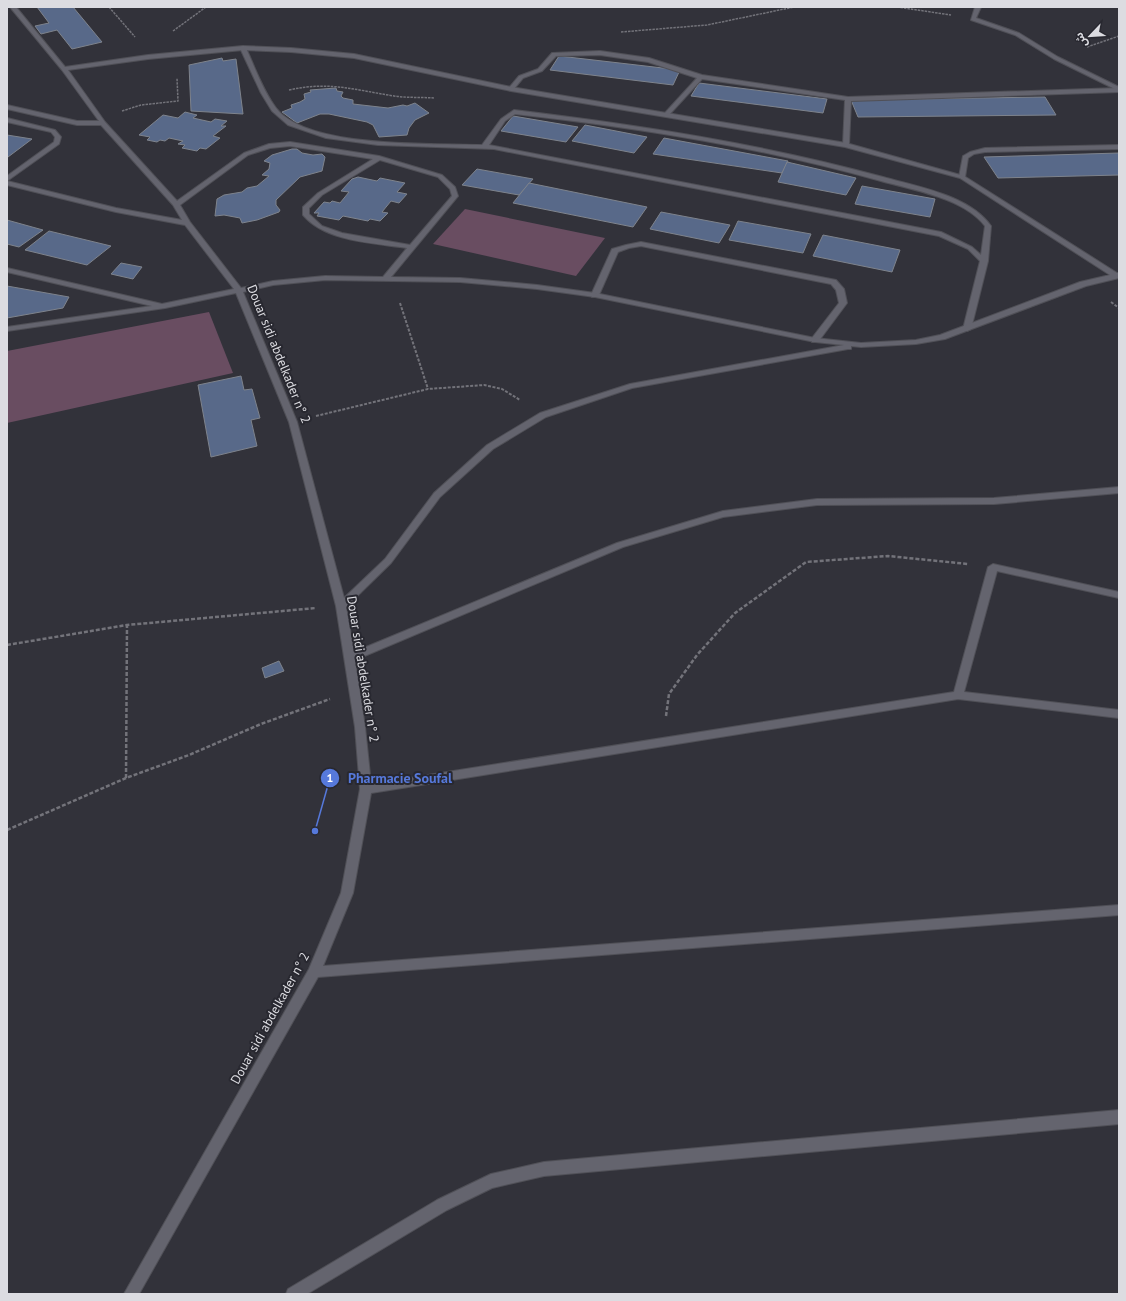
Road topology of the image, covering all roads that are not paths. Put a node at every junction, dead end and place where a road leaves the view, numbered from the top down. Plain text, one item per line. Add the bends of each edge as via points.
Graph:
1 (13, 7) edge
2 (978, 7) edge
3 (243, 48) junction
4 (64, 69) junction
5 (701, 77) junction
6 (511, 89) junction
7 (1119, 90) edge
8 (848, 99) junction
9 (7, 107) edge
10 (666, 115) junction
11 (7, 120) edge
12 (103, 123) junction
13 (846, 145) junction
14 (484, 147) junction
15 (1119, 147) edge
16 (379, 158) junction
17 (962, 177) junction
18 (7, 180) edge
19 (7, 184) edge
20 (176, 204) junction
21 (187, 223) junction
22 (412, 247) junction
23 (984, 261) junction
24 (7, 270) edge
25 (1117, 276) edge
26 (385, 279) junction
27 (238, 289) junction
28 (595, 295) junction
29 (165, 306) junction
30 (7, 329) edge
31 (967, 329) junction
32 (815, 340) junction
33 (861, 345) junction
34 (1119, 490) edge
35 (1119, 595) edge
36 (341, 606) junction
37 (350, 658) junction
38 (958, 695) junction
39 (1119, 714) edge
40 (366, 789) junction
41 (1119, 910) edge
42 (314, 972) junction
43 (1119, 1117) edge
44 (131, 1294) edge
45 (293, 1294) edge

1 - 4 street, Douar sidi abdelkader n° 2
2 - 7 street via 973,18 1017,34 1056,58
3 - 4 street via 148,57
3 - 6 street via 354,56
3 - 14 street via 274,110 290,124 328,137 378,143
4 - 12 street, Douar sidi abdelkader n° 2
5 - 6 street via 649,60 600,53 554,54 540,70 521,77
5 - 8 street
5 - 10 street
6 - 10 street
7 - 8 street
8 - 13 street
9 - 12 street via 77,123
10 - 13 street
11 - 18 street via 53,131 58,137 57,143
12 - 20 street, Douar sidi abdelkader n° 2
13 - 17 street
14 - 23 street via 941,234 970,248
14 - 23 street via 503,120 514,112 614,123 795,156 959,203 977,213 988,226
15 - 17 street via 972,152 965,157
16 - 20 street via 290,144 268,146 246,154
16 - 22 street via 440,176 453,188 455,196
16 - 22 street via 320,194 306,207 306,215 320,227 340,235
17 - 25 street
19 - 21 street via 116,210
20 - 21 street, Douar sidi abdelkader n° 2
21 - 27 street, Douar sidi abdelkader n° 2
22 - 26 street
23 - 31 street
24 - 29 street
25 - 31 street via 1083,284
26 - 27 street via 325,278
26 - 28 street via 460,280
27 - 29 street
27 - 36 street, Douar sidi abdelkader n° 2 via 293,422
28 - 32 street
28 - 32 street via 615,251 641,244 833,282 840,289 842,303
29 - 30 street
31 - 33 street via 942,338 916,342
32 - 33 street
33 - 36 street via 630,386 543,415 490,447 437,495 388,562
34 - 37 street via 994,501 817,502 723,514 620,544
35 - 38 street via 993,567
36 - 37 street, Douar sidi abdelkader n° 2
37 - 40 street, Douar sidi abdelkader n° 2
38 - 39 street
38 - 40 street
40 - 42 street, Douar sidi abdelkader n° 2 via 348,893
41 - 42 street
42 - 44 street, Douar sidi abdelkader n° 2
43 - 45 street via 544,1169 491,1181 442,1205

